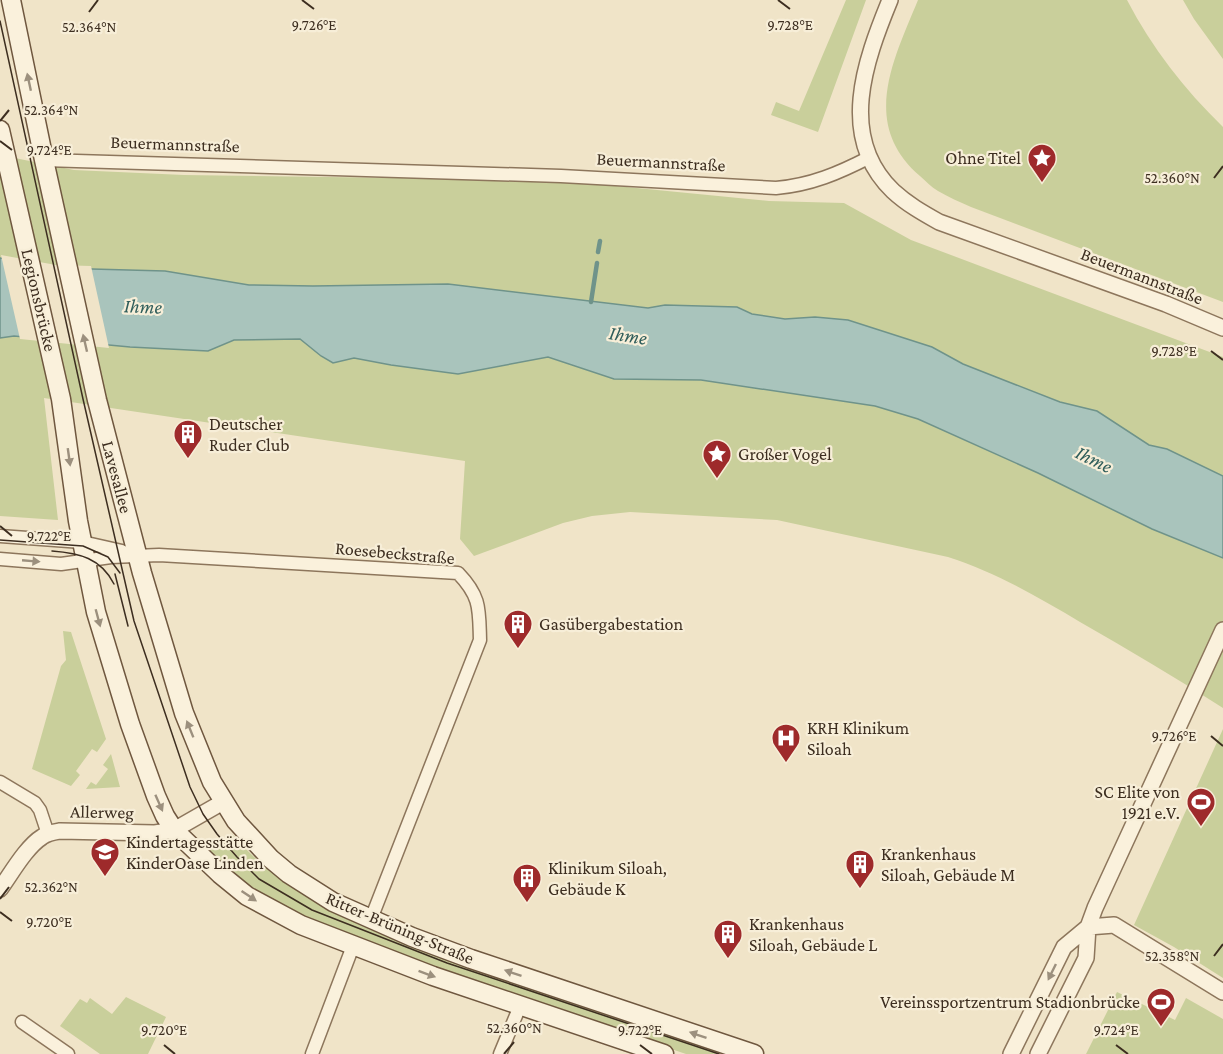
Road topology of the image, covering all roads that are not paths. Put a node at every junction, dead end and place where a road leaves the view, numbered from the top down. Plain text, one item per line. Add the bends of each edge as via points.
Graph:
1 (11, 0) edge
2 (890, 0) edge
3 (0, 130) edge
4 (870, 157) junction
5 (44, 160) junction
6 (1223, 328) edge
7 (97, 400) joint
8 (0, 536) edge
9 (82, 542) junction
10 (138, 555) junction
11 (0, 559) edge
12 (86, 561) junction
13 (1223, 630) edge
14 (0, 782) edge
15 (223, 802) junction
16 (174, 830) junction
17 (48, 834) junction
18 (0, 890) edge
19 (371, 919) junction
20 (1088, 927) junction
21 (353, 946) junction
22 (1223, 992) edge
23 (520, 1006) junction
24 (22, 1022) dead end
25 (68, 1054) edge
26 (312, 1054) edge
27 (500, 1054) edge
28 (664, 1054) edge
29 (754, 1054) edge
30 (1011, 1054) edge
31 (1038, 1054) edge

5 -> 1 main road
2 - 4 street via 870,52 860,100 863,140
3 -> 9 main road, Legionsbrücke via 61,399
4 - 5 street, Beuermannstraße via 818,181 776,188 561,176
4 - 6 street, Beuermannstraße via 891,189 939,222
7 -> 5 main road, Legionsbrücke
7 - 10 main road, Lavesallee
8 - 9 street
9 - 10 street
9 - 12 main road, Ritter-Brüning-Straße
10 - 12 street
15 -> 10 main road, Ritter-Brüning-Straße via 184,713
10 - 19 street, Roesebeckstraße via 458,573 471,586 479,606 480,640
11 -> 12 street via 61,564
12 -> 16 main road, Ritter-Brüning-Straße via 96,612 130,724 156,796
13 - 20 street
14 - 17 street via 35,803
15 - 16 street, Allerweg
15 - 19 main road, Ritter-Brüning-Straße via 251,838 289,874 333,902
16 - 17 street, Allerweg
16 -> 21 main road, Ritter-Brüning-Straße via 247,896 301,925
17 - 18 street, Allerweg via 32,846
29 -> 19 main road, Ritter-Brüning-Straße via 471,959
20 - 22 street via 1114,925
20 -> 30 street via 1064,947
20 - 31 street via 1086,958
21 -> 23 main road, Ritter-Brüning-Straße
21 - 26 street
23 - 27 street
23 - 28 main road, Ritter-Brüning-Straße
24 - 25 street

